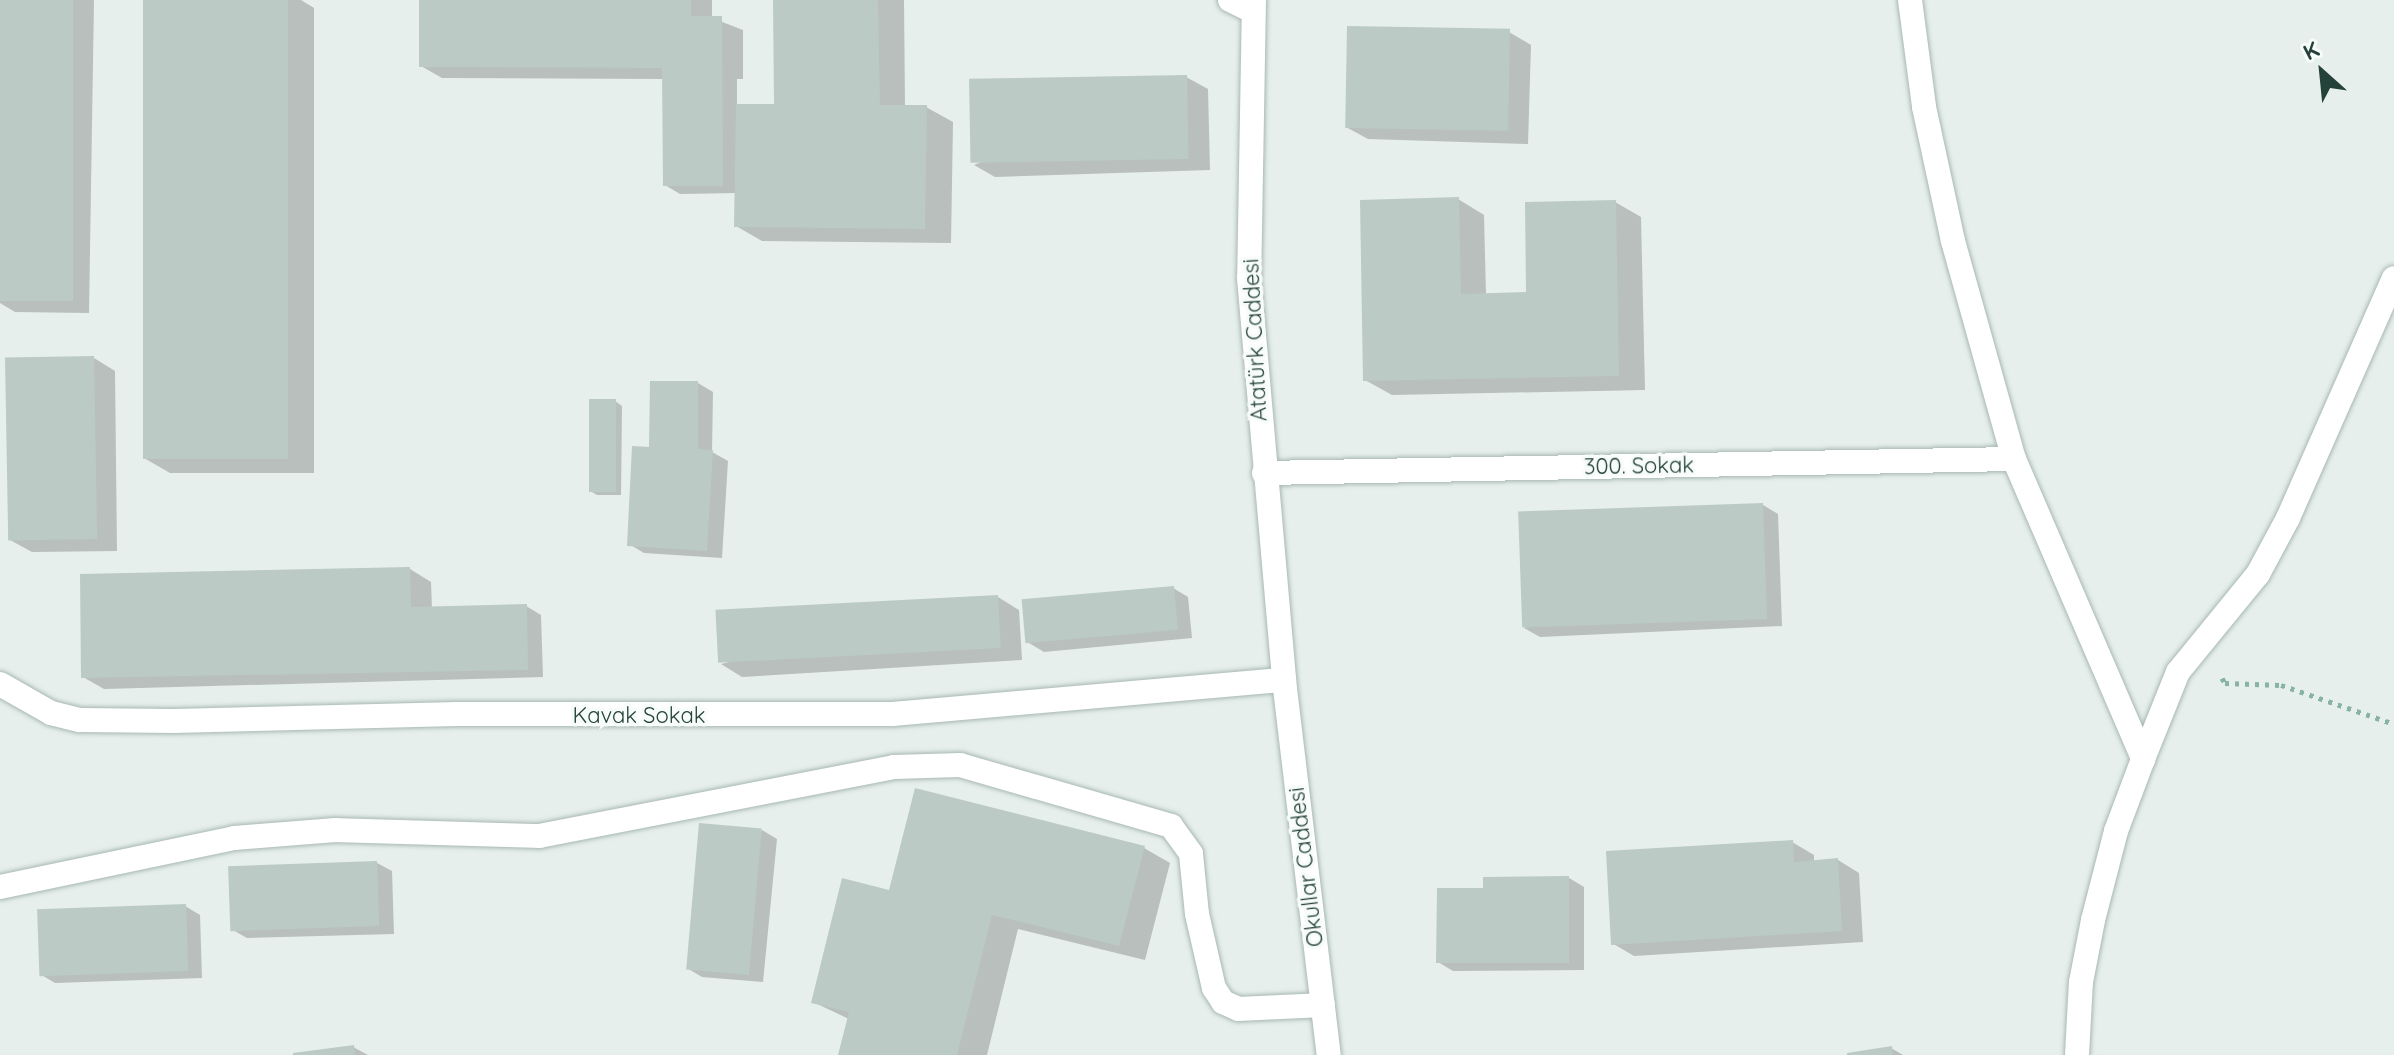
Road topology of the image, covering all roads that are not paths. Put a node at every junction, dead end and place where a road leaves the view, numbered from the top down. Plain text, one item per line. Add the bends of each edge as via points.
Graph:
1 (1230, 0) edge
2 (1910, 0) edge
3 (1254, 6) edge
4 (2394, 278) edge
5 (2014, 459) junction
6 (1264, 473) junction
7 (1284, 680) junction
8 (0, 684) edge
9 (2143, 759) junction
10 (0, 887) edge
11 (1323, 1005) junction
12 (1329, 1055) edge
13 (2077, 1055) edge

1 - 3 street
2 - 5 street via 1924,107 1953,241
3 - 6 street, Atatürk Caddesi via 1249,278
4 - 9 street via 2288,518 2258,574 2194,647 2162,705
5 - 6 street, 300. Sokak
5 - 9 street
6 - 7 street, Atatürk Caddesi
7 - 8 street, Kavak Sokak via 893,714 457,714 174,721 80,720 51,713
7 - 11 street, Okullar Caddesi
9 - 13 street via 2093,920 2081,982
10 - 11 street via 234,838 336,830 539,836 894,767 960,765 1171,826 1191,854 1197,914 1214,988 1223,1002 1239,1009
11 - 12 street, Okullar Caddesi

